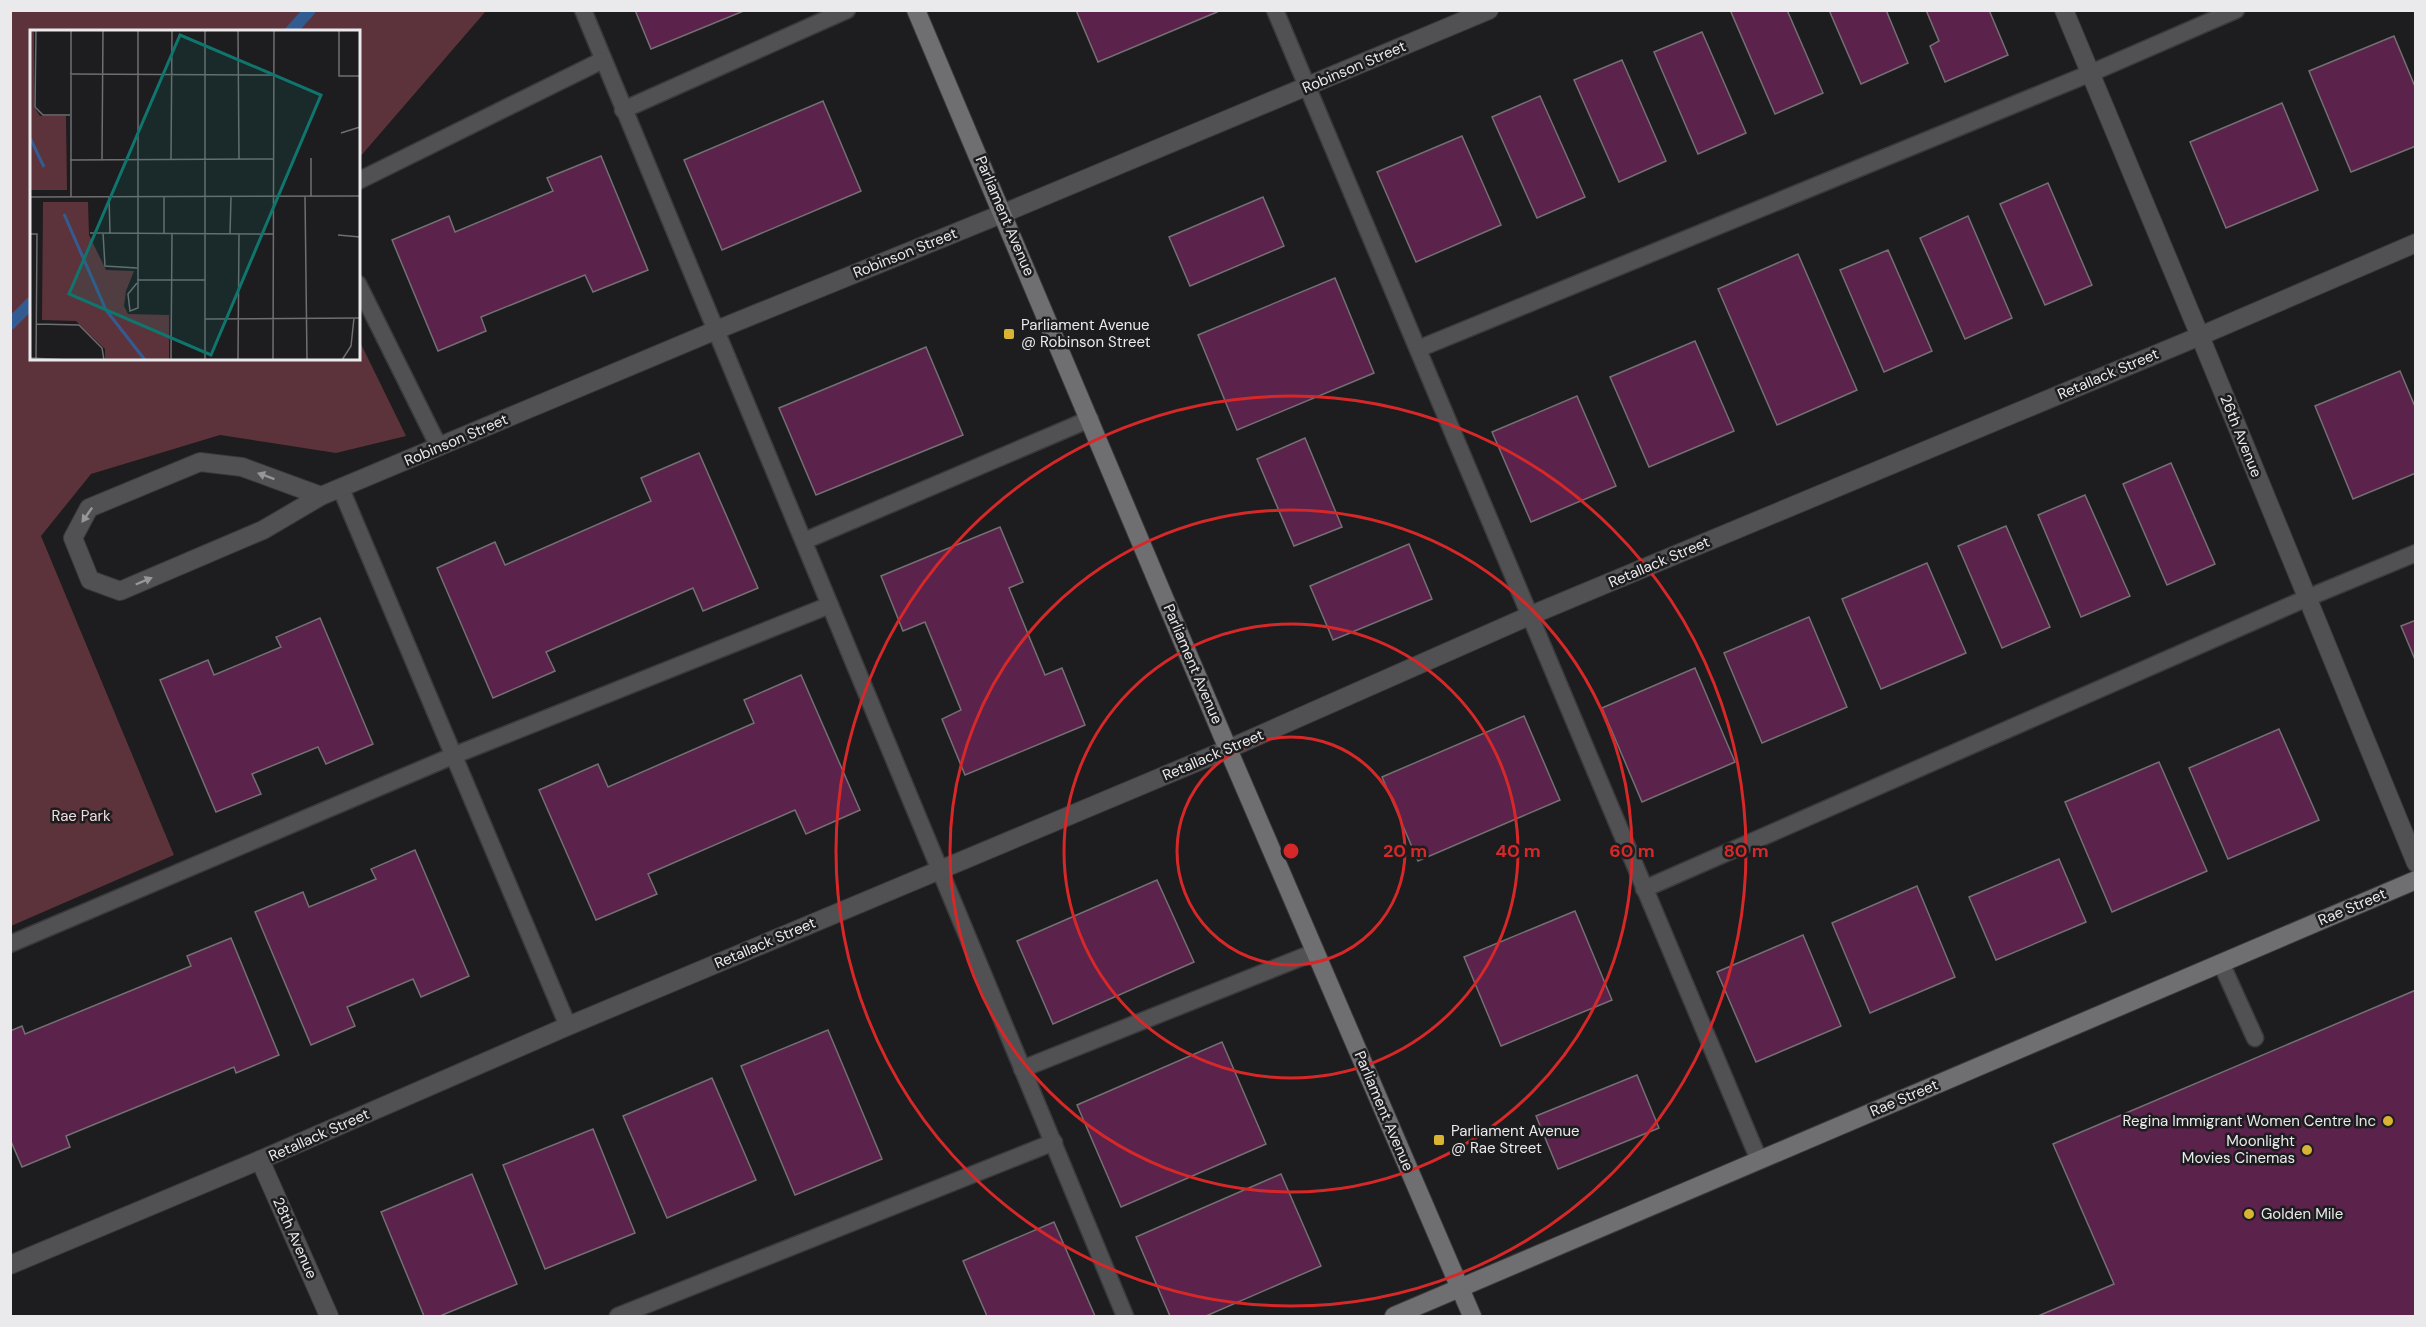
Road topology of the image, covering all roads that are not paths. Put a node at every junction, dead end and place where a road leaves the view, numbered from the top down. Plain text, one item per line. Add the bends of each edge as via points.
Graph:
1 (582, 10) edge
2 (848, 10) edge
3 (916, 10) edge
4 (1275, 10) edge
5 (1489, 10) edge
6 (2064, 10) edge
7 (2236, 10) edge
8 (603, 60) junction
9 (2091, 73) junction
10 (1308, 86) junction
11 (623, 110) junction
12 (360, 180) edge
13 (1004, 213) junction
14 (2415, 243) edge
15 (360, 288) edge
16 (714, 330) junction
17 (2200, 336) junction
18 (1418, 348) junction
19 (1090, 419) junction
20 (439, 447) junction
21 (341, 489) junction
22 (321, 496) junction
23 (804, 541) junction
24 (2415, 553) edge
25 (2307, 598) junction
26 (830, 605) junction
27 (1529, 616) junction
28 (1228, 749) junction
29 (455, 755) junction
30 (2415, 863) edge
31 (940, 870) junction
32 (2415, 880) edge
33 (1644, 889) junction
34 (10, 944) edge
35 (1315, 952) junction
36 (2222, 963) junction
37 (568, 1026) junction
38 (2255, 1038) dead end
39 (1022, 1069) junction
40 (1054, 1142) junction
41 (260, 1160) junction
42 (1759, 1160) junction
43 (10, 1265) edge
44 (1460, 1287) junction
45 (329, 1317) edge
46 (618, 1317) edge
47 (1125, 1317) edge
48 (1394, 1317) edge
49 (1472, 1317) edge

1 - 8 lane
2 - 11 lane
3 - 13 main road, Parliament Avenue
4 - 10 lane
5 - 10 street, Robinson Street
6 - 9 street, 26th Avenue
7 - 9 lane
8 - 11 lane
8 - 12 lane
9 - 17 street, 26th Avenue
9 - 18 lane
10 - 13 street, Robinson Street
10 - 18 lane
11 - 16 lane
13 - 16 street, Robinson Street
13 - 19 main road, Parliament Avenue
14 - 17 street, Retallack Street
15 - 20 lane
16 - 20 street, Robinson Street
16 - 23 lane
17 - 25 street, 26th Avenue
17 - 27 street, Retallack Street
18 - 27 lane
19 - 23 lane
19 - 28 main road, Parliament Avenue
20 - 21 street, Robinson Street
21 - 22 street, Robinson Street
21 - 29 lane
22 -> 22 street, Robinson Street via 242,466 200,462 89,508 73,538 90,580 120,591 263,530
23 - 26 lane
24 - 25 lane
25 - 30 street, 26th Avenue
25 - 33 lane
26 - 29 lane
26 - 31 lane
27 - 28 street, Retallack Street
27 - 33 lane
28 - 31 street, Retallack Street
28 - 35 main road, Parliament Avenue
29 - 34 lane
29 - 37 lane
31 - 37 street, Retallack Street
31 - 39 lane
32 - 36 main road, Rae Street
33 - 42 lane
35 - 39 lane
35 - 44 main road, Parliament Avenue
36 - 38 lane
36 - 42 main road, Rae Street
37 - 41 street, Retallack Street
39 - 40 lane
40 - 46 lane
40 - 47 lane
41 - 43 street, Retallack Street
41 - 45 street, 28th Avenue
42 - 44 main road, Rae Street
44 - 48 main road, Rae Street
44 - 49 main road, Parliament Avenue

